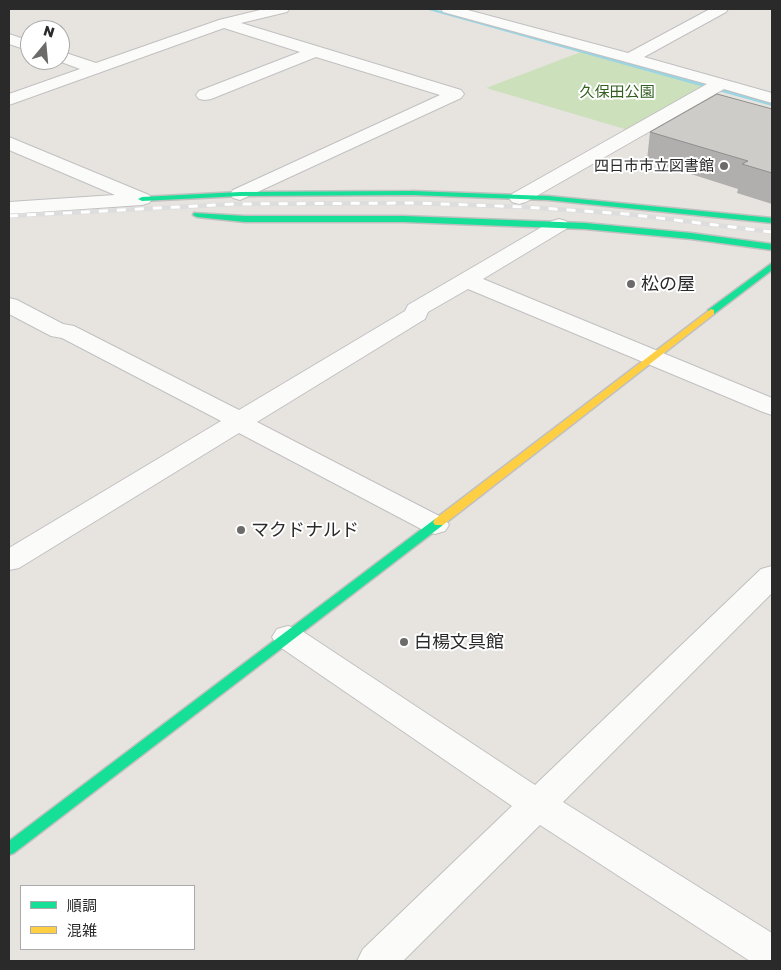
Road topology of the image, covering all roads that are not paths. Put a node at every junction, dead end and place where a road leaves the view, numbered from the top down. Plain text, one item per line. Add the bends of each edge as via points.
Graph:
1 (282, 9) edge
2 (448, 9) edge
3 (721, 9) edge
4 (224, 23) junction
5 (316, 51) junction
6 (630, 58) junction
7 (70, 60) edge
8 (96, 69) junction
9 (718, 85) junction
10 (205, 95) dead end
11 (772, 98) edge
12 (9, 100) edge
13 (9, 143) edge
14 (240, 194) junction
15 (519, 198) junction
16 (142, 199) junction
17 (9, 208) edge
18 (772, 221) edge
19 (560, 225) junction
20 (772, 247) edge
21 (772, 266) edge
22 (466, 280) junction
23 (9, 305) edge
24 (652, 357) junction
25 (772, 407) edge
26 (239, 422) junction
27 (435, 525) junction
28 (9, 561) edge
29 (772, 576) edge
30 (288, 637) junction
31 (538, 805) junction
32 (9, 849) edge
33 (772, 954) edge
34 (377, 961) edge

1 - 4 street
2 - 6 street
3 - 6 street
4 - 5 street
4 - 8 street
5 - 10 street
5 - 14 street via 455,94
6 - 9 street
7 - 8 street
8 - 12 street
9 - 11 street
9 - 15 street
13 - 16 street
14 - 15 street via 412,193
14 - 16 street
14 - 19 street via 198,215 245,219 404,219
15 - 18 street via 596,202
16 - 17 street
19 - 20 street
19 - 22 street
21 - 24 street
22 - 24 street
22 - 26 street via 416,310 417,314
23 - 26 street via 59,331 66,330
24 - 25 street
24 - 27 street
26 - 27 street
26 - 28 street
27 - 30 street
29 - 31 street
30 - 31 street
30 - 32 street
31 - 33 street
31 - 34 street

